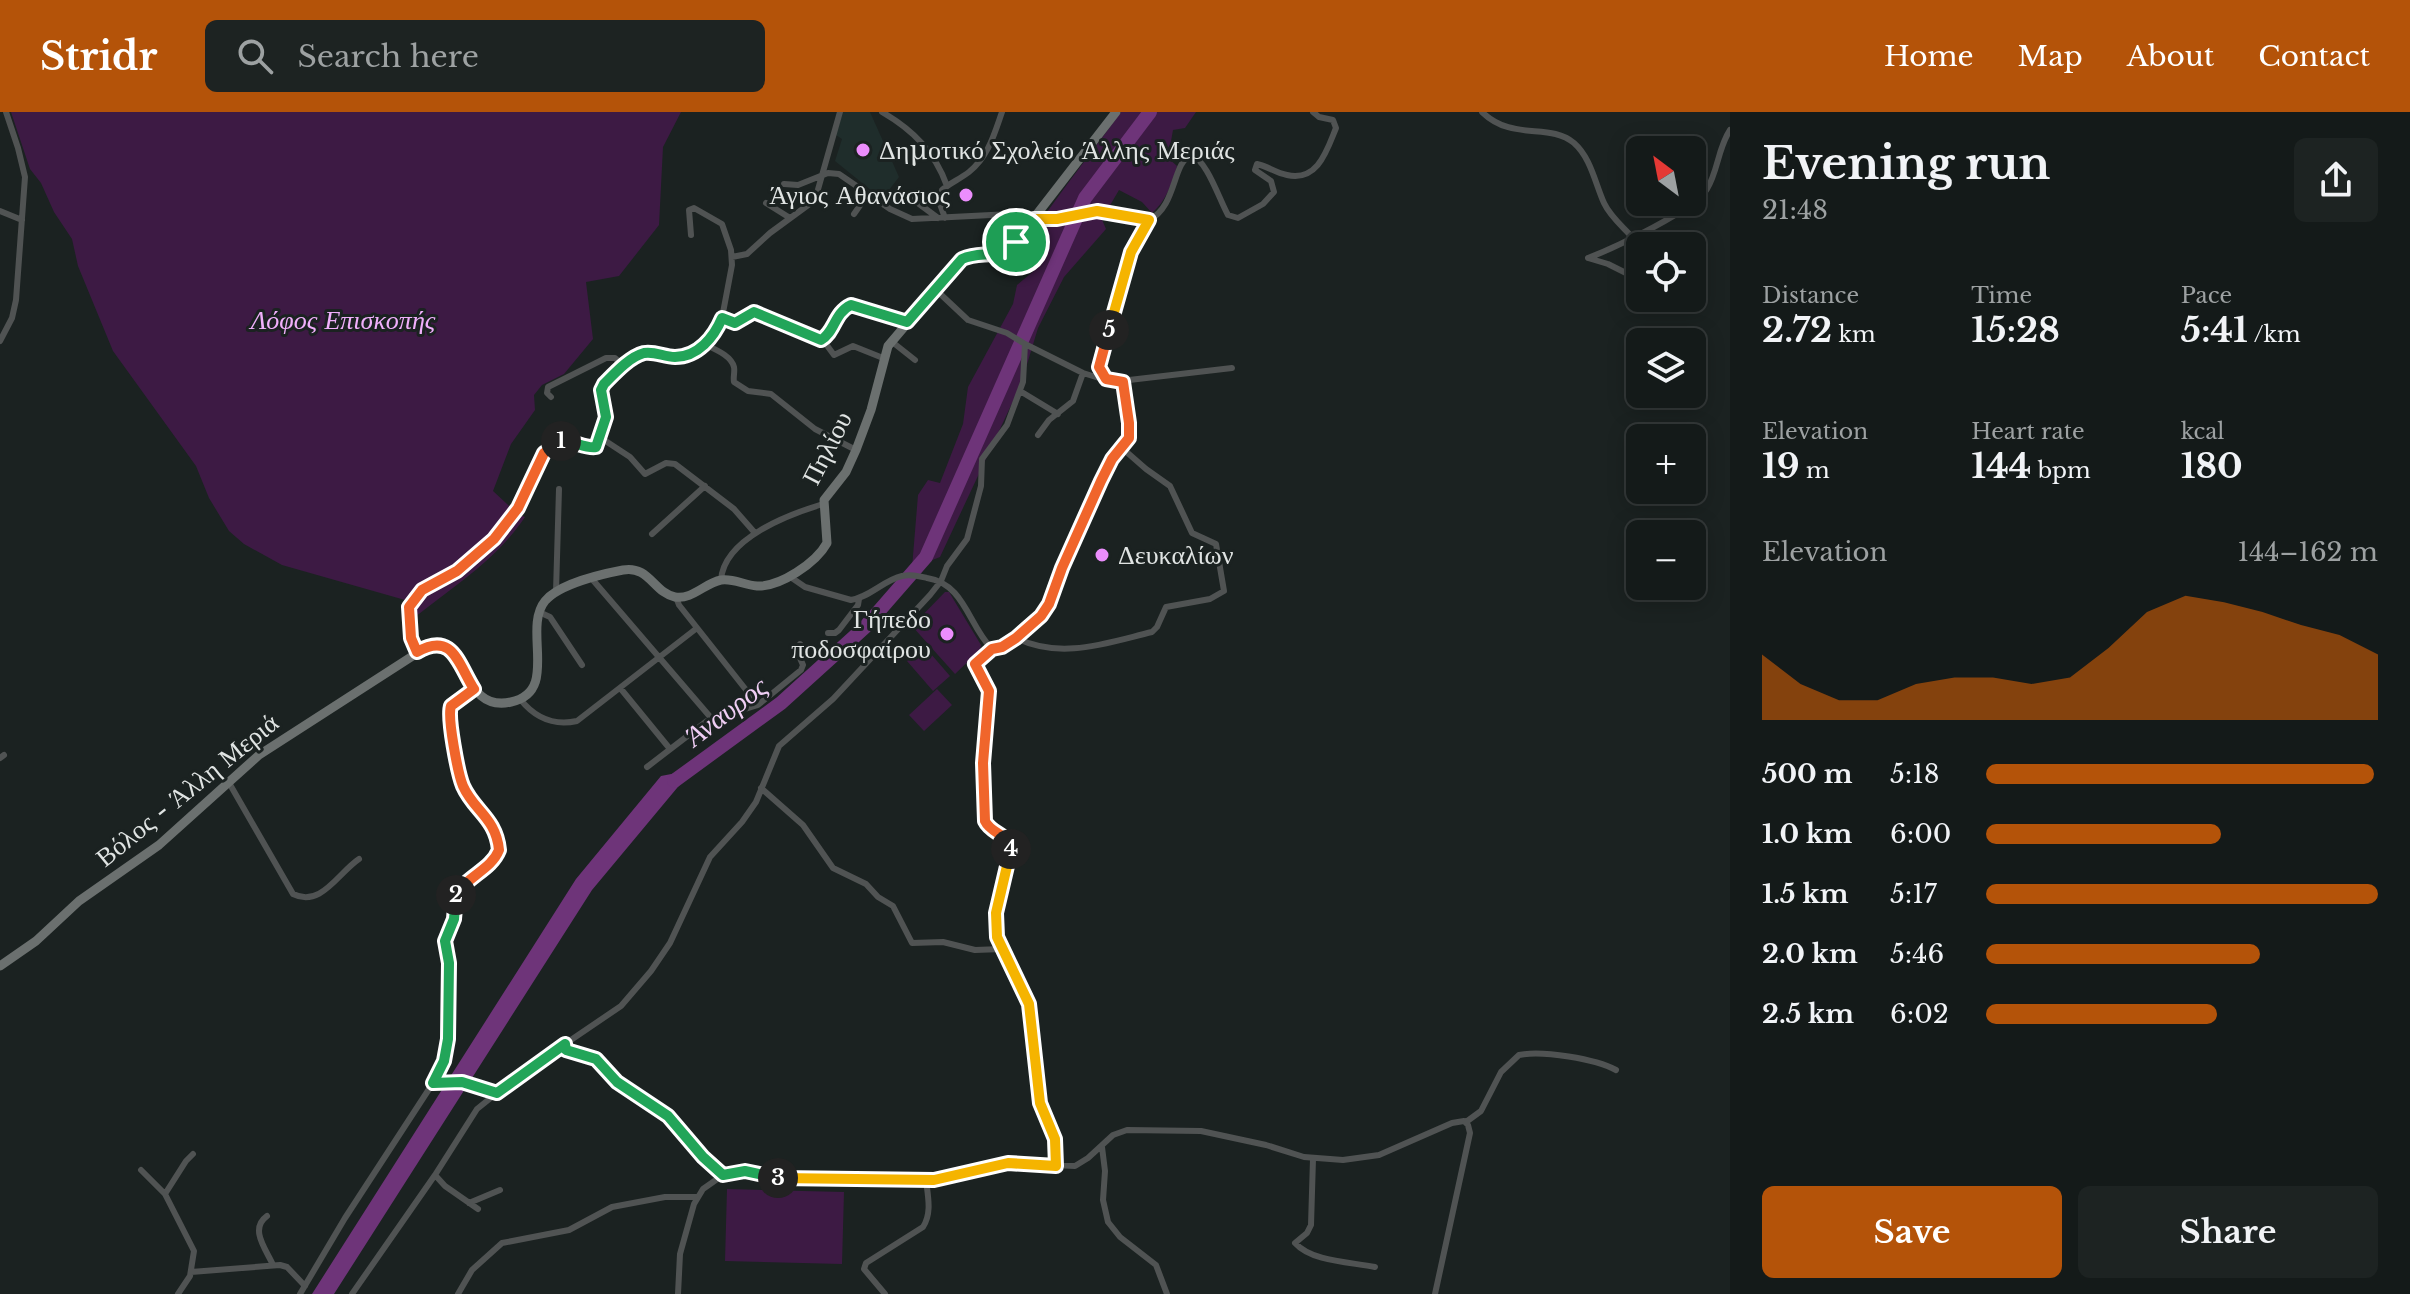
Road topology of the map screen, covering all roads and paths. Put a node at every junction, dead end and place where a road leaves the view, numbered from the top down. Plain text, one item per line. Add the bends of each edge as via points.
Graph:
1 (6, 112) edge
2 (840, 112) edge
3 (882, 112) edge
4 (1002, 112) edge
5 (1116, 112) edge
6 (1313, 112) edge
7 (1482, 112) edge
8 (1730, 130) edge
9 (823, 175) junction
10 (784, 184) dead end
11 (947, 186) junction
12 (868, 194) junction
13 (907, 195) dead end
14 (766, 203) dead end
15 (0, 211) edge
16 (854, 214) dead end
17 (790, 218) junction
18 (941, 218) junction
19 (1034, 219) junction
20 (22, 220) junction
21 (1149, 220) junction
22 (1628, 232) edge
23 (1639, 232) edge
24 (691, 235) dead end
25 (1626, 239) edge
26 (732, 257) junction
27 (1626, 273) edge
28 (935, 289) junction
29 (722, 318) junction
30 (907, 322) junction
31 (823, 340) junction
32 (0, 341) edge
33 (891, 341) junction
34 (1024, 343) junction
35 (704, 344) junction
36 (883, 358) junction
37 (915, 360) dead end
38 (624, 366) junction
39 (1232, 368) dead end
40 (1083, 373) junction
41 (1112, 382) junction
42 (1123, 382) junction
43 (1020, 391) junction
44 (551, 397) dead end
45 (1058, 414) junction
46 (1038, 435) dead end
47 (601, 438) junction
48 (1122, 448) junction
49 (856, 450) junction
50 (705, 486) junction
51 (559, 489) dead end
52 (823, 504) junction
53 (755, 533) junction
54 (652, 534) dead end
55 (789, 576) junction
56 (592, 579) junction
57 (721, 580) junction
58 (941, 581) junction
59 (556, 592) junction
60 (676, 597) junction
61 (859, 599) junction
62 (539, 612) junction
63 (697, 628) junction
64 (828, 633) dead end
65 (1016, 638) junction
66 (800, 644) dead end
67 (992, 649) junction
68 (417, 652) junction
69 (660, 657) junction
70 (582, 665) dead end
71 (474, 689) junction
72 (621, 689) junction
73 (520, 699) junction
74 (758, 705) junction
75 (712, 719) junction
76 (670, 749) junction
77 (647, 767) dead end
78 (228, 781) junction
79 (761, 788) junction
80 (359, 859) dead end
81 (1002, 949) junction
82 (0, 966) edge
83 (565, 1044) junction
84 (1616, 1070) dead end
85 (433, 1083) junction
86 (497, 1093) junction
87 (1466, 1122) junction
88 (1102, 1146) junction
89 (193, 1154) dead end
90 (1313, 1159) junction
91 (1056, 1166) junction
92 (141, 1170) dead end
93 (435, 1175) junction
94 (723, 1175) junction
95 (926, 1180) junction
96 (500, 1190) dead end
97 (165, 1194) junction
98 (697, 1197) junction
99 (469, 1203) junction
100 (478, 1209) dead end
101 (267, 1216) dead end
102 (273, 1265) junction
103 (1375, 1267) dead end
104 (191, 1272) junction
105 (305, 1286) junction
106 (178, 1294) edge
107 (300, 1294) edge
108 (352, 1294) edge
109 (458, 1294) edge
110 (678, 1294) edge
111 (885, 1294) edge
112 (1167, 1294) edge
113 (1435, 1294) edge

1 - 20 street via 24,172
2 - 9 street
3 - 11 street via 926,147
4 - 11 street via 982,158
5 - 19 main road, Πηλίου
6 - 21 street via 1333,120 1336,128 1320,164 1301,177 1257,164 1255,170 1274,189 1263,204 1231,218 1203,164 1191,155 1182,160 1167,202
7 - 22 street via 1503,128 1572,142 1591,168 1606,207
8 - 23 street via 1711,183 1698,201
9 - 10 street via 798,185
9 - 12 street via 843,176
9 - 17 street via 815,200
11 - 18 street via 940,199
12 - 16 street
12 - 18 street via 907,218
13 - 18 street
14 - 17 street
15 - 20 street
17 - 26 street via 747,254
18 - 19 street via 1011,214
19 - 21 street via 1088,211
19 - 28 main road, Πηλίου via 1009,249 965,257
20 - 32 street via 16,306
21 - 41 street via 1131,252 1100,360 1102,374
24 - 26 street via 688,212 699,209 722,224
25 - 27 street via 1588,258
26 - 29 street
28 - 30 main road, Πηλίου
28 - 34 street via 968,320
29 - 31 street via 735,323 754,312
29 - 35 street
30 - 31 street via 851,305 837,314
30 - 33 main road, Πηλίου
31 - 36 street via 834,355 853,346
33 - 36 main road, Πηλίου
33 - 37 street
34 - 40 street
34 - 43 street
35 - 38 street via 679,357 643,354
35 - 49 street via 729,360 734,382 741,388 771,394 815,429
36 - 49 main road, Πηλίου
38 - 44 street via 606,358 548,387
38 - 47 street via 602,387 606,417
39 - 42 street
40 - 41 street
40 - 45 street via 1073,401
41 - 42 street
42 - 48 street via 1130,431
43 - 45 street
43 - 58 street via 1007,425 982,459 967,539
45 - 46 street
47 - 50 street via 645,474 671,462
47 - 68 street via 593,448 568,441 549,448 518,508 494,539 413,599 408,616
48 - 65 street via 1101,481 1046,609
48 - 65 street via 1170,486 1192,533 1216,544 1224,591 1164,608 1152,632 1094,648 1041,647
49 - 52 main road, Πηλίου
50 - 53 street
50 - 54 street
51 - 59 street
52 - 53 street
52 - 55 main road, Πηλίου via 827,543
53 - 57 street via 727,563
55 - 57 main road, Πηλίου via 764,585
55 - 61 street via 805,587
56 - 59 main road
56 - 60 main road via 635,570
56 - 69 street
57 - 60 main road
58 - 61 street via 906,575
58 - 67 street via 961,600
58 - 79 street via 833,699 783,741
59 - 62 main road
60 - 63 street
61 - 64 street via 839,630
62 - 70 street via 550,617
62 - 73 main road via 538,673
63 - 69 street
63 - 74 street
65 - 67 street
66 - 74 street via 801,670
67 - 81 street via 975,664 989,691 985,821 1010,843 996,913
68 - 71 main road via 431,645 446,646
68 - 78 main road, Βόλος - Άλλη Μεριά via 271,746
69 - 72 street
69 - 75 street
71 - 73 main road via 496,703
71 - 85 street via 451,706 449,720 463,786 492,823 499,850 456,896 445,941 448,1039
72 - 73 street via 586,717 567,723 542,718
72 - 76 street
74 - 75 street
75 - 76 street
76 - 77 street
78 - 80 street via 293,894 315,896
78 - 82 main road, Βόλος - Άλλη Μεριά via 159,845
79 - 81 street via 803,825 833,868 866,884 893,906 912,943
79 - 83 street via 742,822 710,857 670,943 651,971 621,1006
81 - 91 street via 1029,1004 1040,1103 1055,1139
83 - 86 street
83 - 94 street via 566,1050 596,1059 617,1082 668,1116
84 - 87 street via 1593,1060 1519,1055 1501,1072 1481,1111
85 - 86 street via 477,1085
85 - 105 street
86 - 93 street via 473,1114
87 - 90 street via 1370,1157
87 - 113 street via 1470,1133
88 - 90 street via 1127,1130 1192,1130
88 - 91 street via 1075,1166
88 - 112 street via 1108,1222 1156,1265
89 - 97 street
90 - 103 street via 1311,1225 1295,1243 1317,1255
91 - 95 street via 1008,1163
92 - 97 street
93 - 99 street
93 - 108 street
94 - 95 street via 745,1171 776,1178
94 - 98 street
95 - 111 street via 929,1206 923,1227 866,1263 864,1269
96 - 99 street
97 - 104 street via 193,1249
98 - 109 street via 612,1207 569,1230 502,1243 472,1270
98 - 110 street via 680,1254
99 - 100 street
101 - 102 street via 258,1232
102 - 104 street
102 - 105 street via 287,1267
104 - 106 street
105 - 107 street

